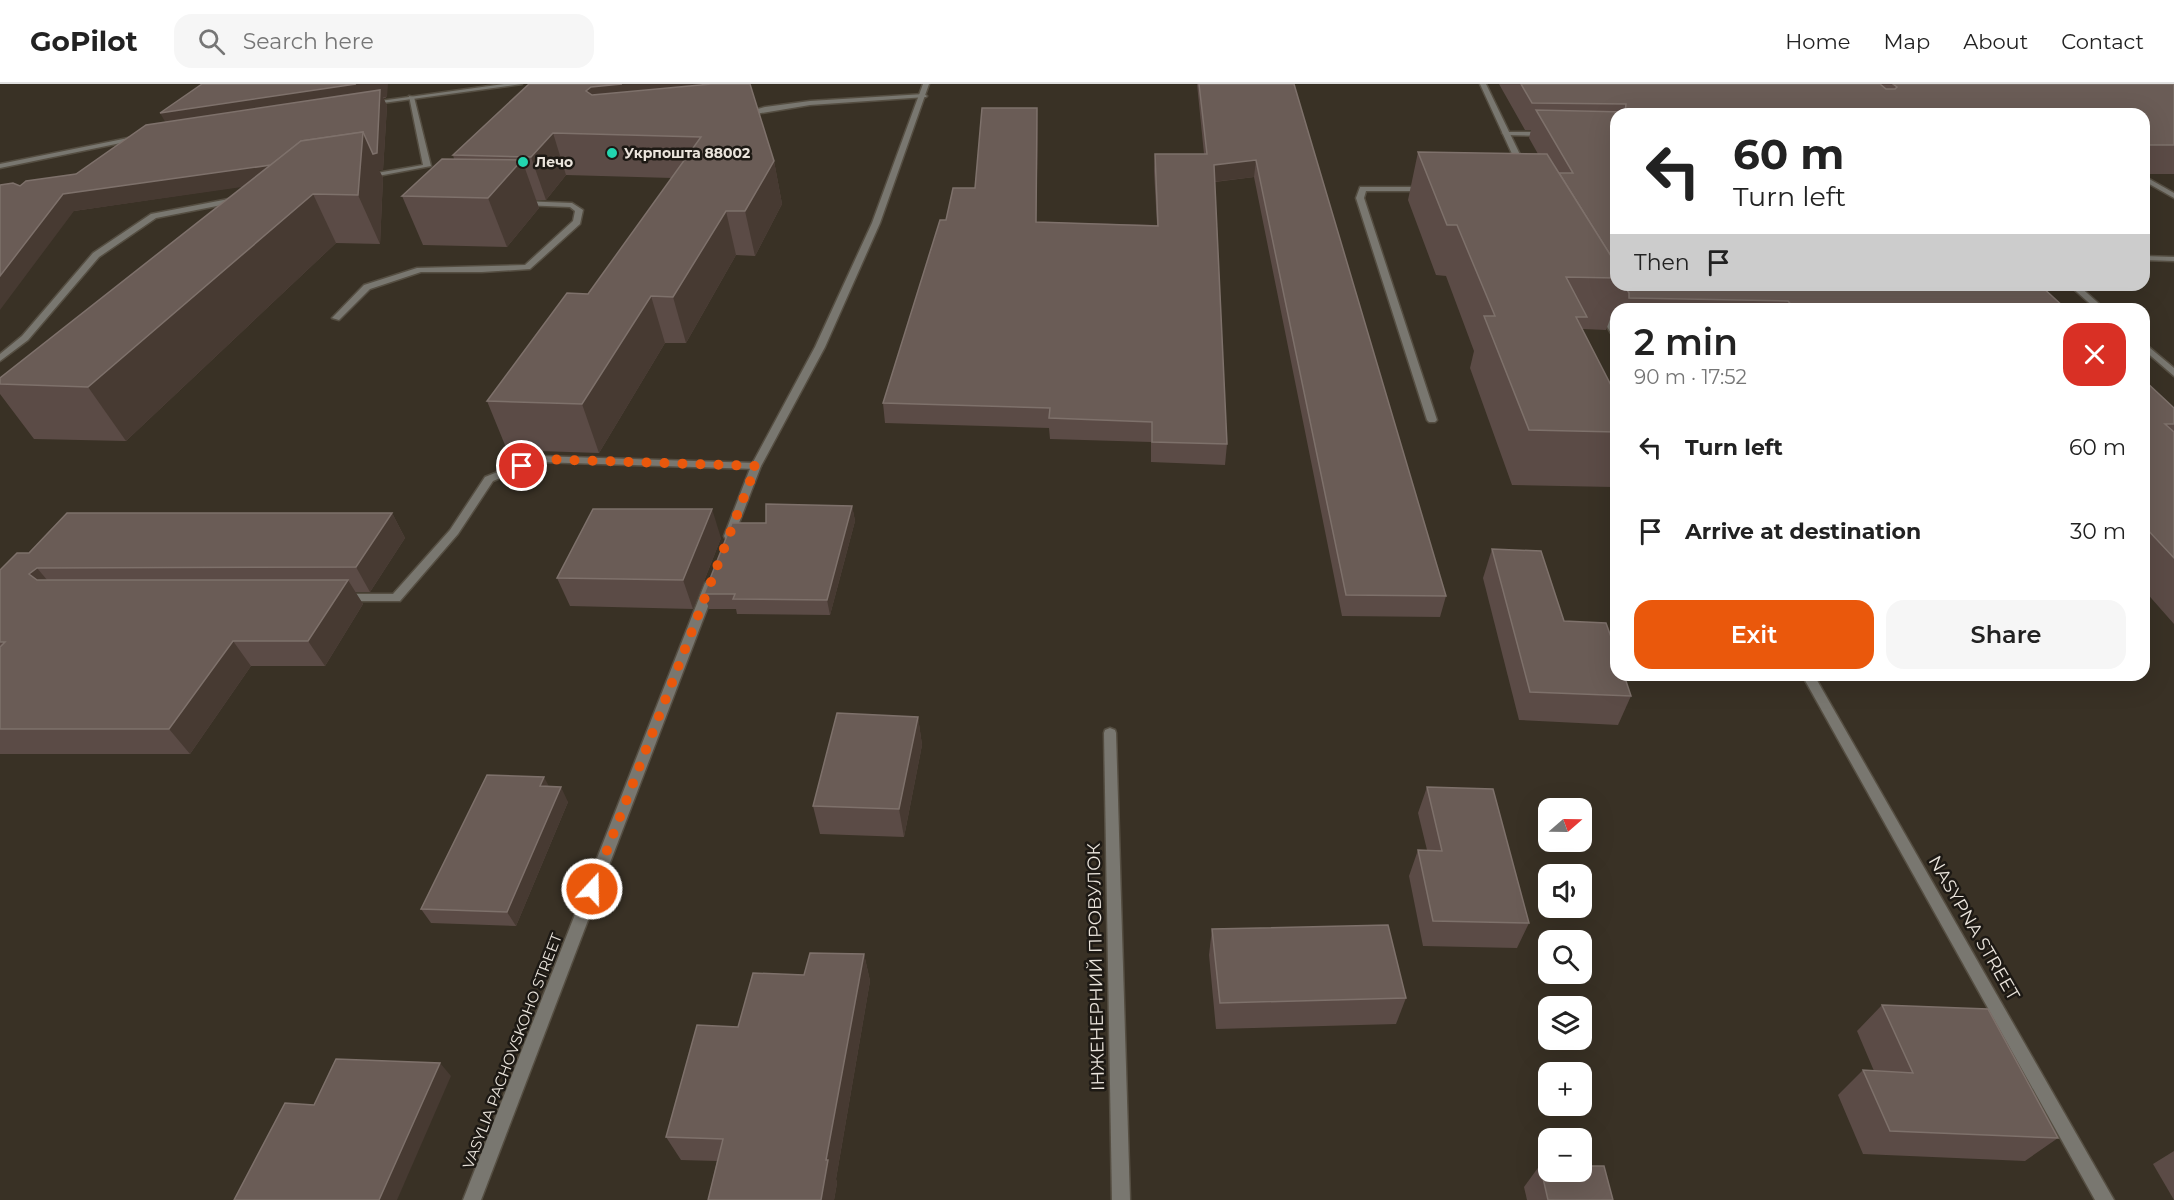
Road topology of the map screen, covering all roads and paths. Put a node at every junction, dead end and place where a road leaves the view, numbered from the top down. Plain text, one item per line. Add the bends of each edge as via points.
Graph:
1 (519, 84) edge
2 (926, 84) edge
3 (1483, 84) edge
4 (924, 96) junction
5 (411, 97) junction
6 (364, 104) edge
7 (738, 115) edge
8 (1505, 133) junction
9 (1549, 134) edge
10 (147, 136) edge
11 (0, 166) edge
12 (427, 166) junction
13 (432, 176) edge
14 (358, 178) edge
15 (1528, 179) edge
16 (2150, 182) edge
17 (1431, 189) edge
18 (2174, 196) edge
19 (243, 198) edge
20 (514, 203) edge
21 (2150, 258) edge
22 (2174, 259) edge
23 (2080, 291) edge
24 (2094, 303) edge
25 (1599, 306) edge
26 (336, 318) dead end
27 (1610, 325) edge
28 (2150, 351) edge
29 (0, 358) edge
30 (2174, 373) edge
31 (1432, 420) dead end
32 (756, 466) junction
33 (726, 544) edge
34 (717, 566) edge
35 (338, 598) edge
36 (1811, 681) edge
37 (1110, 733) dead end
38 (472, 1200) edge
39 (1121, 1200) edge
40 (2105, 1200) edge

1 - 5 street
2 - 4 street
3 - 8 street
4 - 7 street via 826,100
4 - 32 street via 876,224 820,347
5 - 6 street
5 - 12 street
8 - 9 street
8 - 15 street
10 - 11 street
12 - 13 street
12 - 14 street
16 - 18 street
17 - 31 street via 1363,189 1360,198
19 - 29 street via 154,216 96,255 25,338
20 - 26 street via 572,205 579,210 577,222 527,267 420,270 367,287
21 - 22 street
23 - 24 street
25 - 27 street
28 - 30 street
32 - 33 street
32 - 35 street via 538,459 489,479 454,532 396,598
34 - 38 street, VASYLIA PACHOVSKOHO STREET
36 - 40 street, NASYPNA STREET
37 - 39 street, ІНЖЕНЕРНИЙ ПРОВУЛОК

